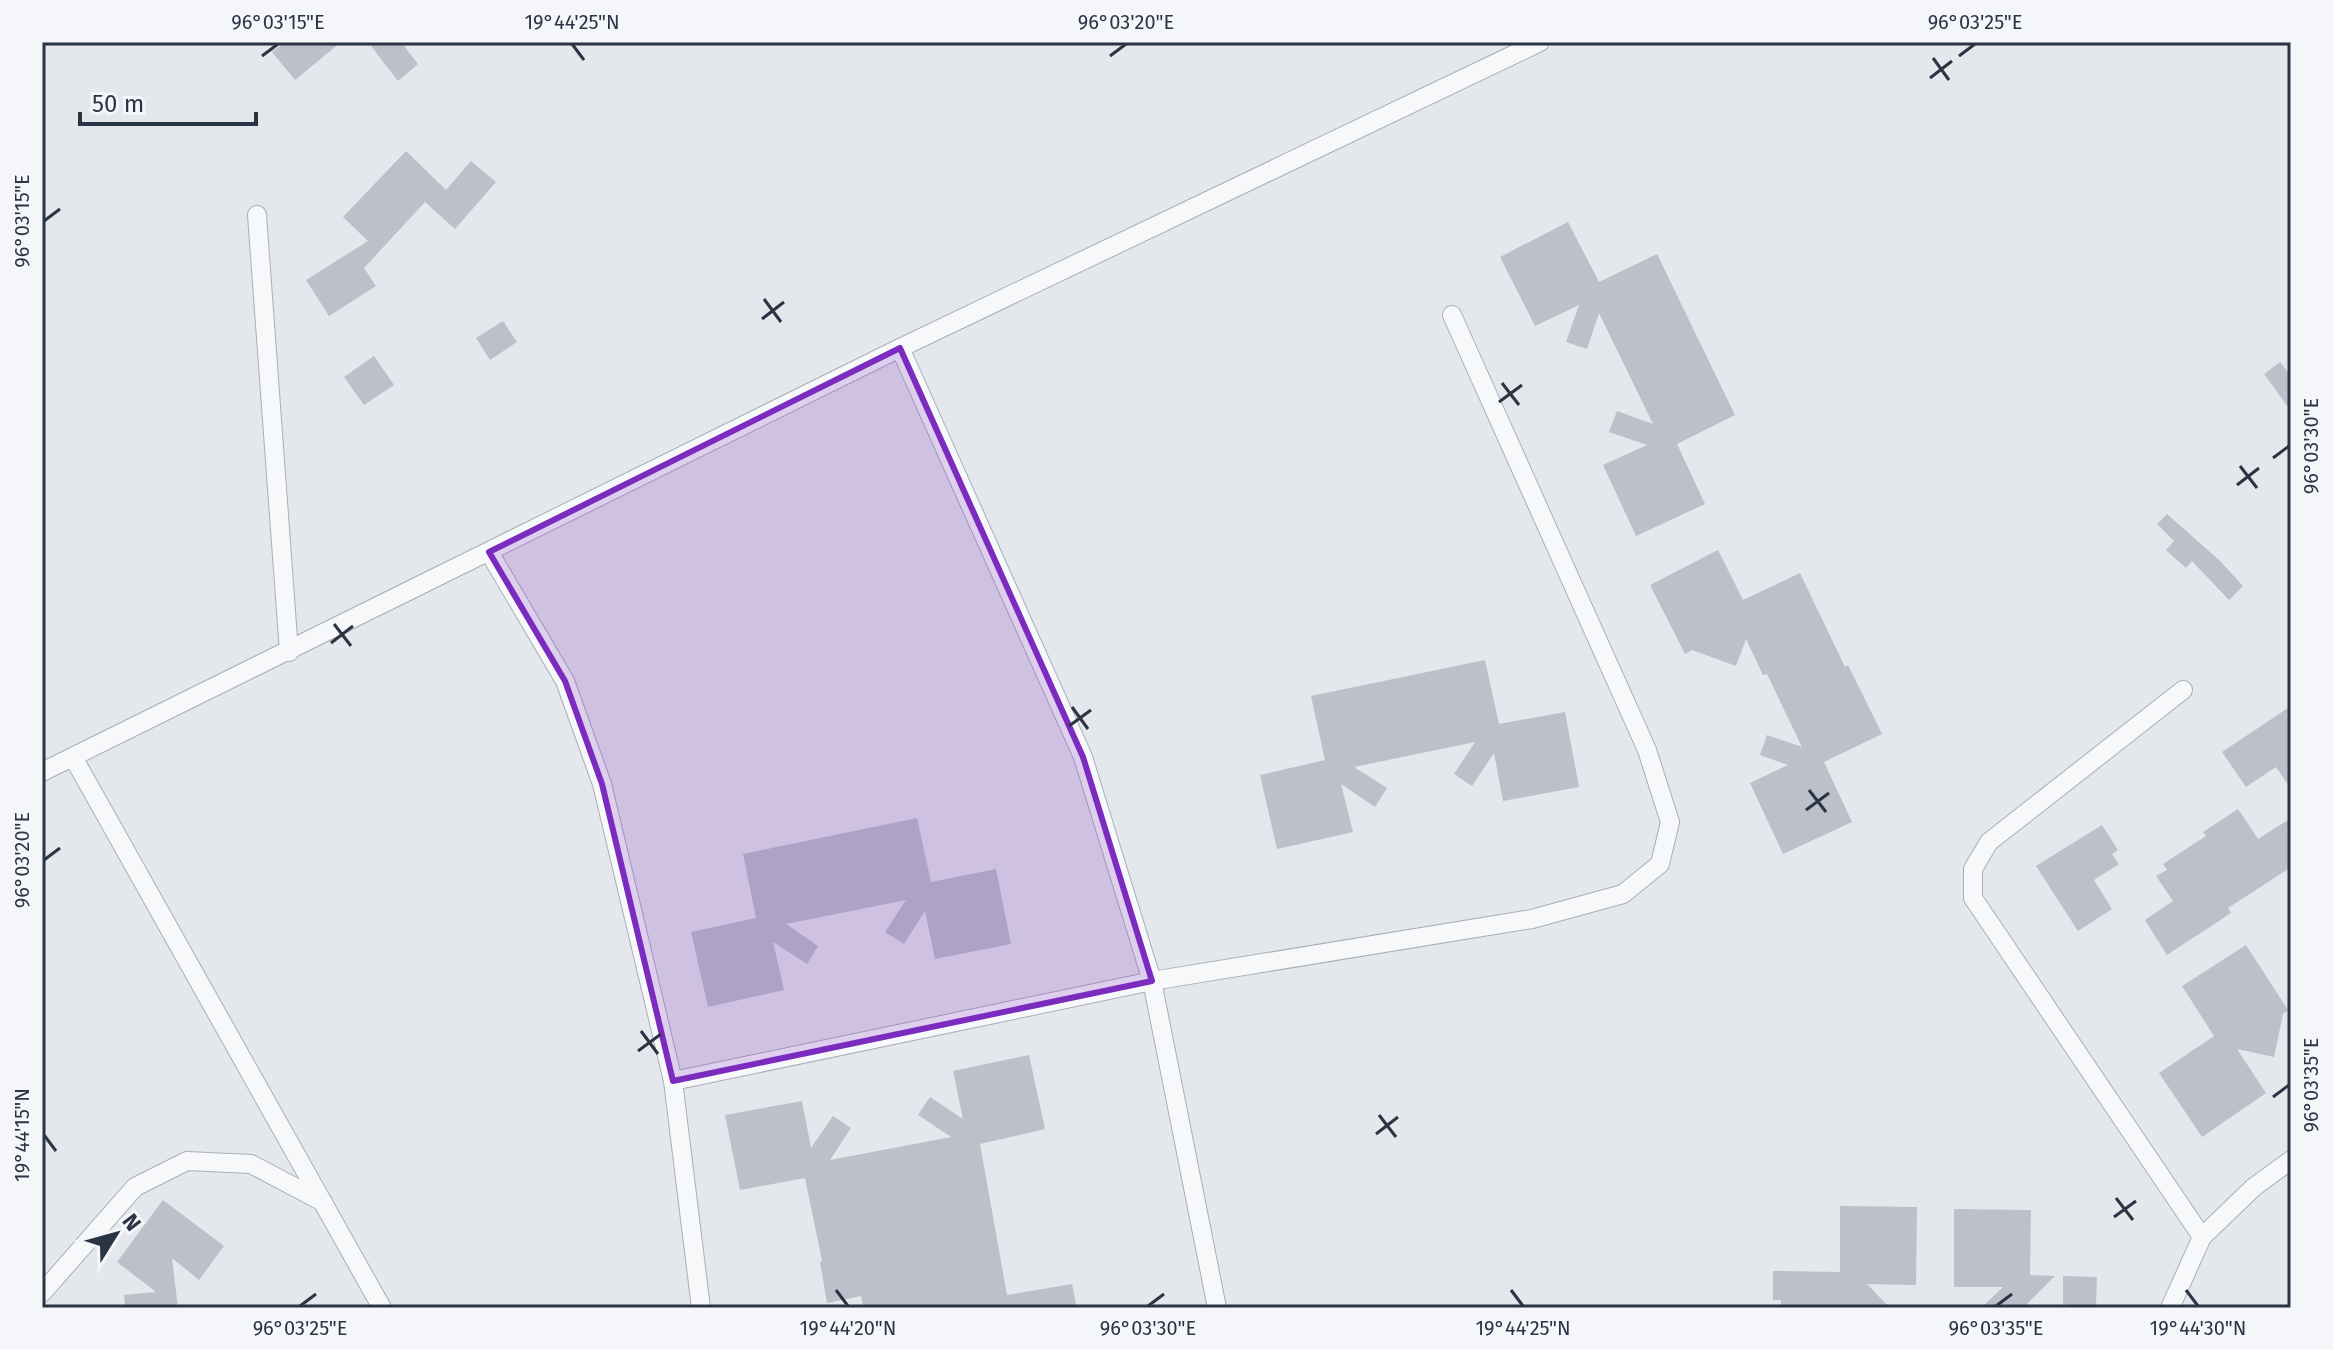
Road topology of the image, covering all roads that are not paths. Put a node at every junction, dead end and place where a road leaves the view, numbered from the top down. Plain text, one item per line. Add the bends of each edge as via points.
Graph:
1 (1540, 42) edge
2 (257, 215) dead end
3 (1452, 315) dead end
4 (900, 348) junction
5 (489, 552) junction
6 (289, 652) junction
7 (2183, 690) dead end
8 (73, 757) junction
9 (42, 772) edge
10 (1152, 981) junction
11 (673, 1081) junction
12 (2291, 1160) edge
13 (323, 1202) junction
14 (2202, 1237) junction
15 (42, 1293) edge
16 (382, 1308) edge
17 (701, 1308) edge
18 (1217, 1308) edge
19 (2170, 1308) edge

1 - 4 street
2 - 6 street
3 - 10 street via 1647,750 1670,822 1660,864 1623,894 1532,919
4 - 5 street
4 - 10 street via 1083,757
5 - 6 street
5 - 11 street via 565,681 597,769
6 - 8 street
7 - 14 street via 1989,842 1973,869 1973,898
8 - 9 street
8 - 13 street
10 - 11 street
10 - 18 street
11 - 17 street
12 - 14 street
13 - 15 street via 251,1164 187,1161 135,1187
13 - 16 street
14 - 19 street

